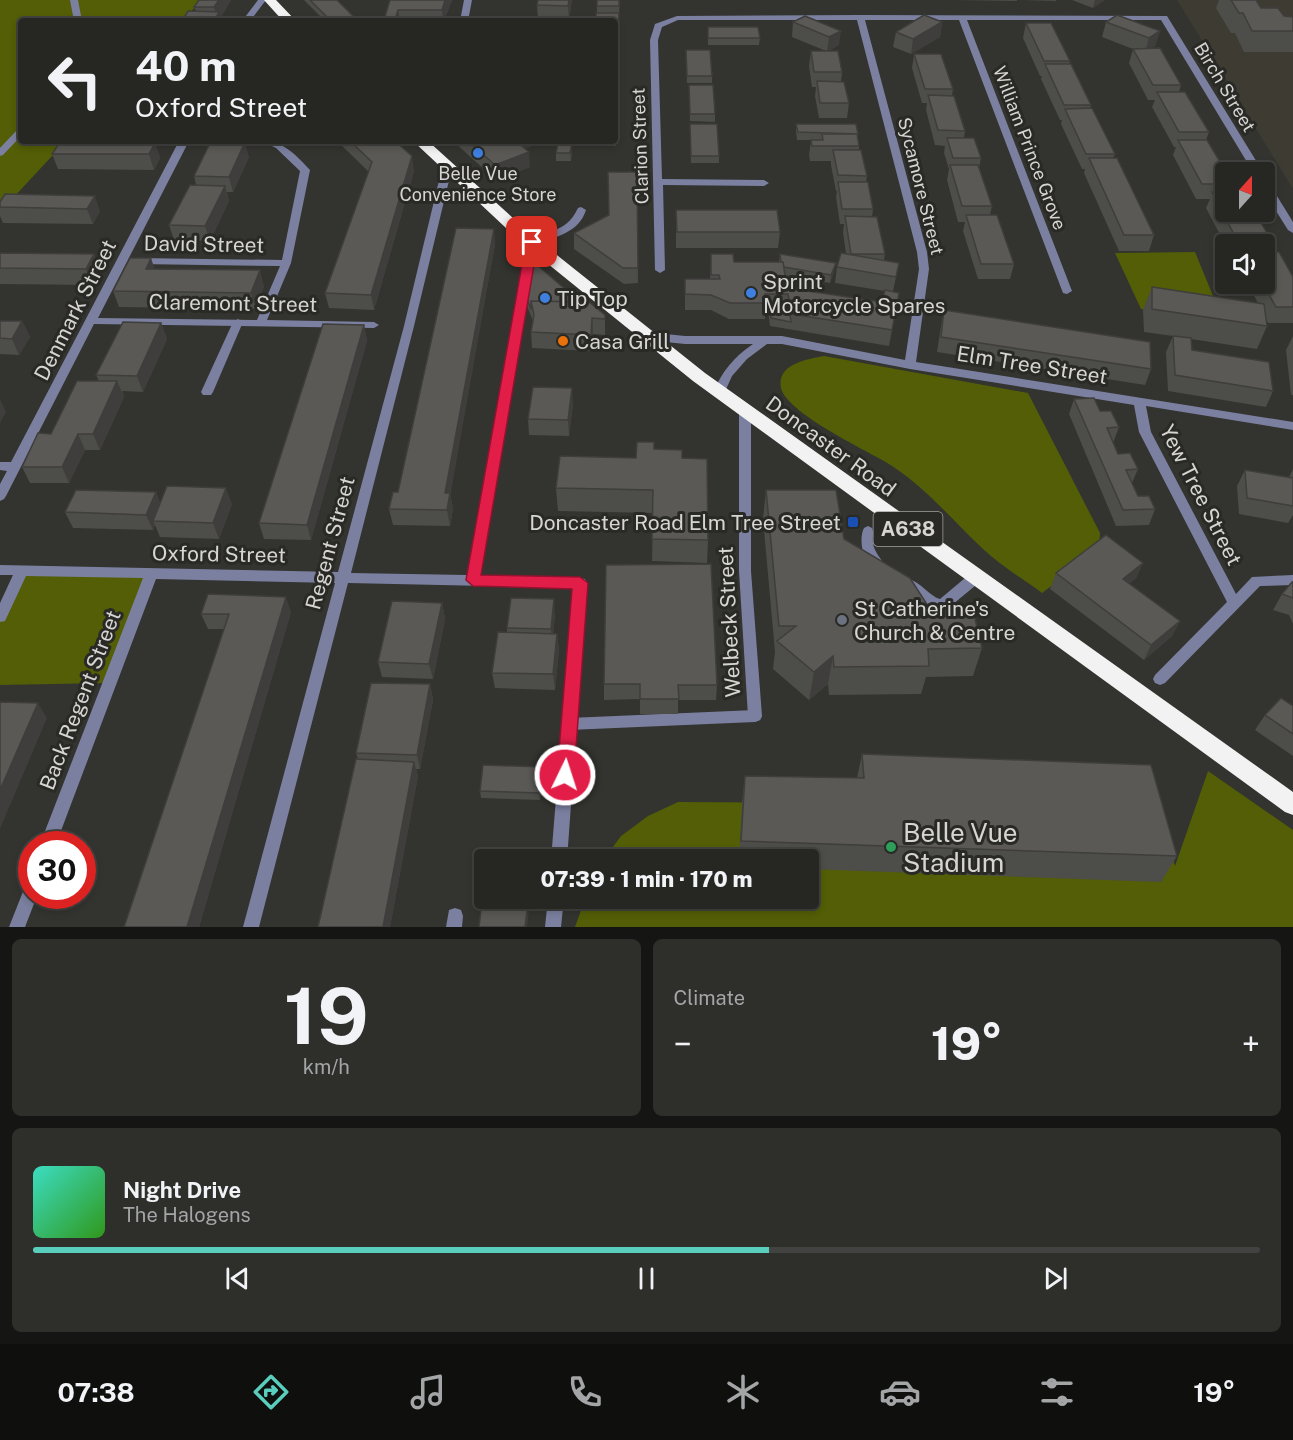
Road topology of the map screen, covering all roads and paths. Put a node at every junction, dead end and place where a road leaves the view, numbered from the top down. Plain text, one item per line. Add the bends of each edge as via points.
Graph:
1 (74, 0) edge
2 (262, 0) edge
3 (270, 0) edge
4 (468, 0) edge
5 (860, 17) junction
6 (962, 17) junction
7 (77, 18) edge
8 (248, 18) edge
9 (287, 18) edge
10 (465, 18) edge
11 (18, 134) edge
12 (182, 144) edge
13 (274, 144) edge
14 (423, 144) edge
15 (0, 153) edge
16 (1252, 162) edge
17 (447, 168) junction
18 (657, 182) junction
19 (764, 183) dead end
20 (1275, 201) edge
21 (581, 210) dead end
22 (1293, 230) edge
23 (532, 242) junction
24 (122, 261) junction
25 (286, 263) junction
26 (660, 270) dead end
27 (1067, 291) dead end
28 (91, 321) junction
29 (238, 322) junction
30 (261, 322) junction
31 (374, 325) dead end
32 (646, 336) junction
33 (765, 340) junction
34 (910, 365) junction
35 (207, 392) dead end
36 (719, 393) junction
37 (1139, 402) junction
38 (745, 412) junction
39 (1293, 426) edge
40 (0, 466) edge
41 (15, 466) junction
42 (0, 496) edge
43 (868, 531) dead end
44 (0, 570) edge
45 (22, 570) junction
46 (152, 572) junction
47 (343, 576) junction
48 (976, 577) junction
49 (473, 580) junction
50 (1293, 580) edge
51 (1235, 604) junction
52 (0, 617) edge
53 (1160, 679) dead end
54 (569, 724) junction
55 (1293, 805) edge
56 (53, 831) edge
57 (560, 849) edge
58 (25, 909) edge
59 (555, 909) edge
60 (18, 927) edge
61 (251, 927) edge
62 (553, 927) edge

1 - 7 street
2 - 8 street
3 - 9 highway
4 - 10 street
5 - 6 street
5 - 18 street, Clarion Street via 698,16 662,23 654,40
5 - 34 street, Sycamore Street via 922,252 924,269
6 - 16 street, Birch Street via 1164,18
6 - 27 street, William Prince Grove
11 - 15 street
12 - 24 street, Denmark Street
13 - 25 street via 305,170
14 - 17 highway, Doncaster Road / A638
17 - 23 highway, Doncaster Road / A638
17 - 47 street, Regent Street
18 - 19 street
18 - 26 street, Clarion Street
20 - 22 street
21 - 23 street via 574,225
23 - 32 highway, Doncaster Road / A638
23 - 49 street
24 - 25 street, David Street
24 - 28 street, Denmark Street
25 - 30 street
28 - 29 street, Claremont Street
28 - 41 street, Denmark Street
29 - 30 street, Claremont Street
29 - 35 street
30 - 31 street, Claremont Street
32 - 33 street, Elm Tree Street
32 - 36 highway, Doncaster Road / A638
33 - 34 street, Elm Tree Street via 795,342
33 - 36 street via 738,359 726,374
34 - 37 street, Elm Tree Street
36 - 38 highway, Doncaster Road / A638
37 - 39 street, Elm Tree Street
37 - 51 street, Yew Tree Street via 1145,432
38 - 48 highway, Doncaster Road / A638
38 - 54 street, Welbeck Street via 745,571 755,716
40 - 41 street
41 - 42 street, Denmark Street
43 - 48 street via 869,553 879,565 930,601 942,605
44 - 45 street, Oxford Street
45 - 46 street, Oxford Street
45 - 52 street
46 - 47 street, Oxford Street
46 - 56 street, Back Regent Street
47 - 49 street, Oxford Street
47 - 61 street, Regent Street
48 - 55 highway, Doncaster Road / A638
49 - 54 street, Oxford Street via 580,583
50 - 51 street via 1257,581
51 - 53 street
54 - 57 street
58 - 60 street
59 - 62 street

